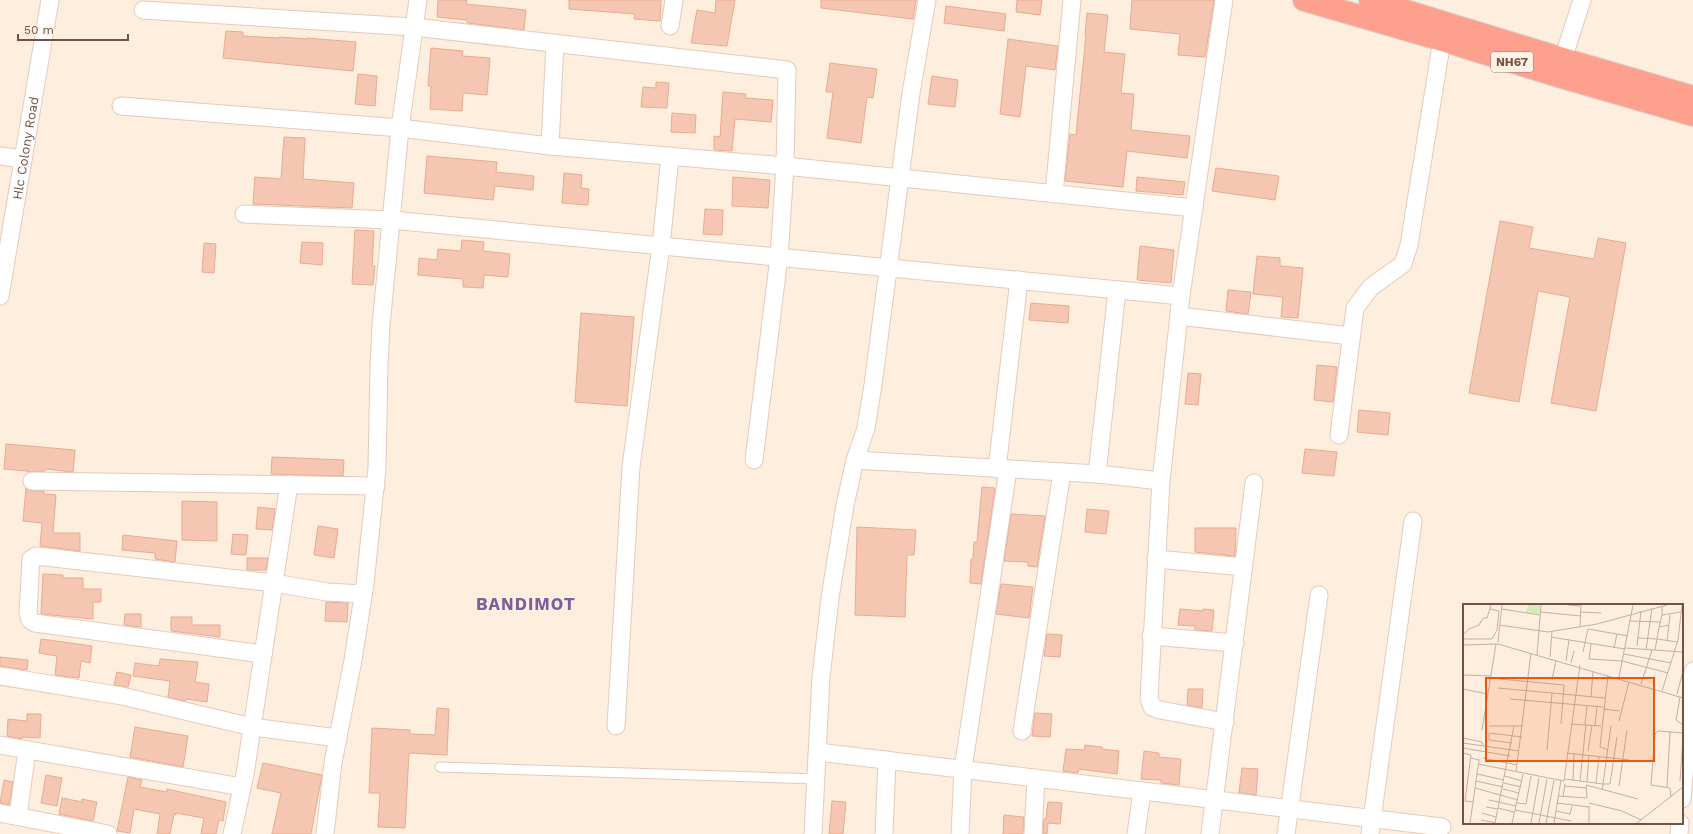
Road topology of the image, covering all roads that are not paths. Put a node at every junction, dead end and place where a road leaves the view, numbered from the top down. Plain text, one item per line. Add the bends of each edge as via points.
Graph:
1 (50, 0) edge
2 (418, 0) edge
3 (674, 0) edge
4 (927, 0) edge
5 (1072, 0) edge
6 (1224, 0) edge
7 (1304, 0) edge
8 (1370, 0) edge
9 (1582, 0) edge
10 (144, 10) dead end
11 (670, 26) dead end
12 (414, 27) junction
13 (1442, 40) junction
14 (555, 43) junction
15 (1563, 59) junction
16 (1693, 97) edge
17 (121, 106) dead end
18 (1693, 115) edge
19 (400, 128) junction
20 (550, 146) junction
21 (0, 156) edge
22 (670, 156) junction
23 (23, 159) junction
24 (785, 166) junction
25 (899, 179) junction
26 (1054, 194) junction
27 (1194, 208) junction
28 (244, 214) dead end
29 (392, 220) junction
30 (661, 246) junction
31 (779, 257) junction
32 (888, 268) junction
33 (1019, 280) junction
34 (1117, 290) junction
35 (0, 296) edge
36 (1181, 296) junction
37 (1179, 316) junction
38 (1351, 336) junction
39 (1340, 435) dead end
40 (754, 460) dead end
41 (855, 460) junction
42 (1003, 469) junction
43 (1062, 472) junction
44 (1097, 474) junction
45 (32, 481) dead end
46 (1161, 481) junction
47 (1254, 483) dead end
48 (289, 484) junction
49 (376, 486) junction
50 (1413, 521) dead end
51 (1156, 559) junction
52 (1244, 567) junction
53 (274, 583) junction
54 (363, 594) junction
55 (1319, 594) dead end
56 (1151, 636) junction
57 (1235, 643) junction
58 (263, 654) junction
59 (1693, 671) edge
60 (0, 676) edge
61 (1225, 722) junction
62 (616, 726) dead end
63 (252, 727) junction
64 (1022, 731) dead end
65 (338, 738) junction
66 (0, 745) edge
67 (27, 750) junction
68 (818, 752) junction
69 (887, 760) junction
70 (440, 767) dead end
71 (963, 769) junction
72 (1036, 778) junction
73 (816, 779) junction
74 (242, 787) junction
75 (1683, 787) edge
76 (1142, 791) junction
77 (1215, 800) junction
78 (1289, 809) junction
79 (0, 813) edge
80 (18, 816) junction
81 (1680, 824) edge
82 (1371, 826) edge
83 (1442, 827) dead end
84 (108, 834) edge
85 (232, 834) edge
86 (325, 834) edge
87 (813, 834) edge
88 (884, 834) edge
89 (960, 834) edge
90 (1032, 834) edge
91 (1136, 834) edge
92 (1210, 834) edge
93 (1286, 834) edge
94 (1679, 834) edge

1 - 23 street, Hlc Colony Road
2 - 12 street
3 - 11 street
4 - 25 street
5 - 26 street
6 - 27 street
7 - 13 highway, NH67
8 - 15 highway, NH67
9 - 15 street
10 - 12 street
12 - 14 street
12 - 19 street
13 - 18 highway, NH67
13 - 38 street via 1404,264 1371,287 1355,308
14 - 20 street
14 - 24 street via 786,70
15 - 16 highway, NH67
17 - 19 street
19 - 20 street
19 - 29 street
20 - 22 street
21 - 23 street
22 - 24 street
22 - 30 street
23 - 35 street, Hlc Colony Road
24 - 25 street
24 - 31 street
25 - 26 street
25 - 32 street
26 - 27 street
27 - 36 street
28 - 29 street
29 - 30 street
29 - 49 street via 379,365
30 - 31 street
30 - 62 street via 631,467
31 - 32 street
31 - 40 street
32 - 33 street
32 - 41 street via 866,428
33 - 34 street
33 - 42 street
34 - 36 street
34 - 44 street
36 - 37 street
37 - 38 street
37 - 46 street
38 - 39 street
41 - 42 street
41 - 68 street via 830,598 821,677
42 - 43 street
42 - 71 street
43 - 44 street
43 - 64 street
44 - 46 street
45 - 48 street
46 - 51 street
47 - 52 street
48 - 49 street
48 - 53 street
49 - 54 street
50 - 82 street
51 - 52 street
51 - 56 street
52 - 57 street
53 - 54 street via 327,592
53 - 58 street
53 - 58 street via 36,556 31,559 30,564 28,612 30,620 35,623
54 - 65 street
55 - 78 street
56 - 57 street
56 - 61 street via 1149,698 1152,706 1160,710
57 - 61 street
58 - 63 street
59 - 75 street
60 - 63 street via 122,696
61 - 77 street
63 - 65 street
63 - 74 street
65 - 86 street
66 - 67 street
67 - 74 street
67 - 80 street
68 - 69 street
68 - 73 street
69 - 71 street
69 - 88 street
70 - 73 lane
71 - 72 street
71 - 89 street
72 - 76 street
72 - 90 street
73 - 87 street
74 - 85 street
76 - 77 street
76 - 91 street
77 - 78 street
77 - 92 street
78 - 82 street
78 - 93 street
79 - 80 street
80 - 84 street
81 - 94 street
82 - 83 street

